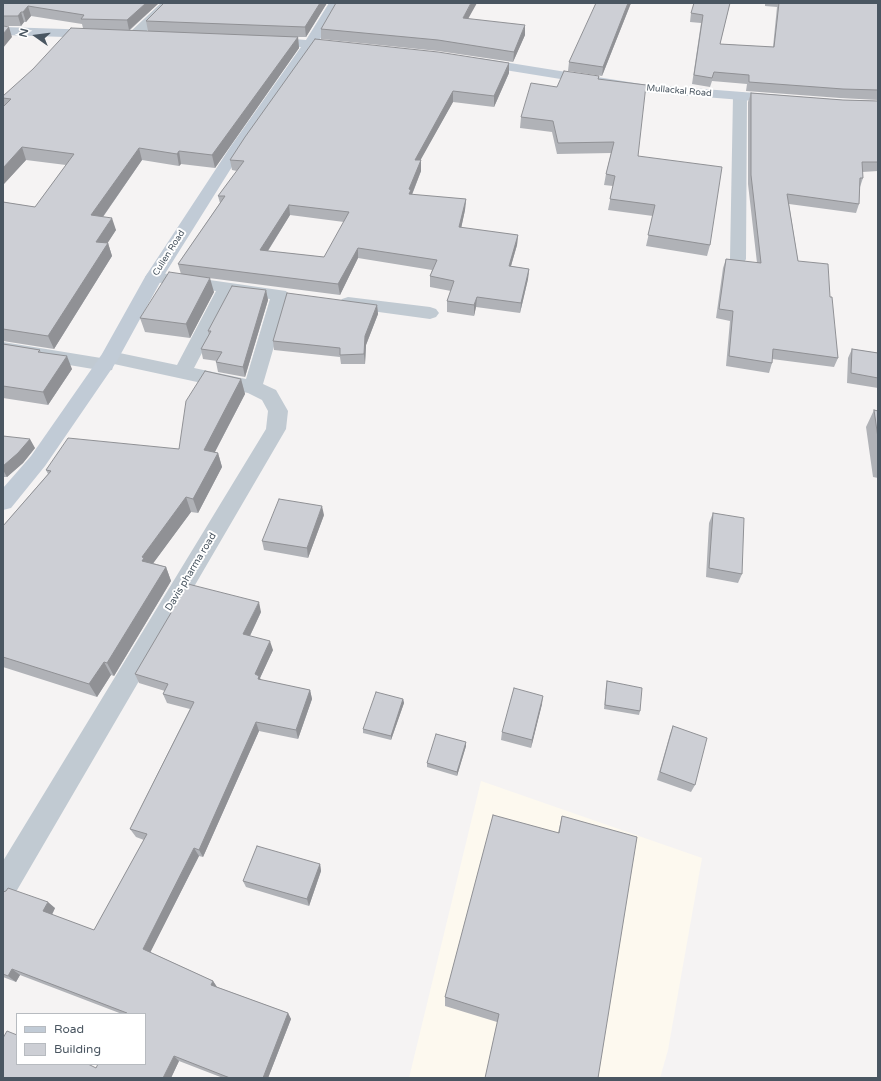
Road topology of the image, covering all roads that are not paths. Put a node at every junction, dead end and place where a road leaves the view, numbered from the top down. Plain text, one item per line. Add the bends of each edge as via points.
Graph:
1 (168, 3) edge
2 (334, 3) edge
3 (3, 30) edge
4 (134, 36) junction
5 (150, 36) edge
6 (258, 41) edge
7 (311, 43) junction
8 (350, 47) edge
9 (468, 60) edge
10 (740, 96) junction
11 (794, 100) edge
12 (738, 259) edge
13 (154, 277) junction
14 (227, 288) junction
15 (335, 302) edge
16 (430, 313) dead end
17 (3, 348) edge
18 (108, 361) junction
19 (183, 372) junction
20 (254, 387) junction
21 (3, 502) edge
22 (3, 886) edge

1 - 4 street
2 - 7 main road, Cullen Road
3 - 4 main road
4 - 5 main road
6 - 7 main road
7 - 8 main road
7 - 13 main road, Cullen Road via 238,146
9 - 10 main road, Mullackal Road via 641,88
10 - 11 main road, Mullackal Road
10 - 12 street
13 - 14 street
13 - 18 main road, Cullen Road
14 - 19 street
14 - 20 street via 287,296
15 - 16 street
17 - 18 street, Davis pharma road
18 - 19 street, Davis pharma road
18 - 21 main road, Cullen Road via 38,460
19 - 20 street, Davis pharma road
20 - 22 street, Davis pharma road via 269,395 278,411 276,429

